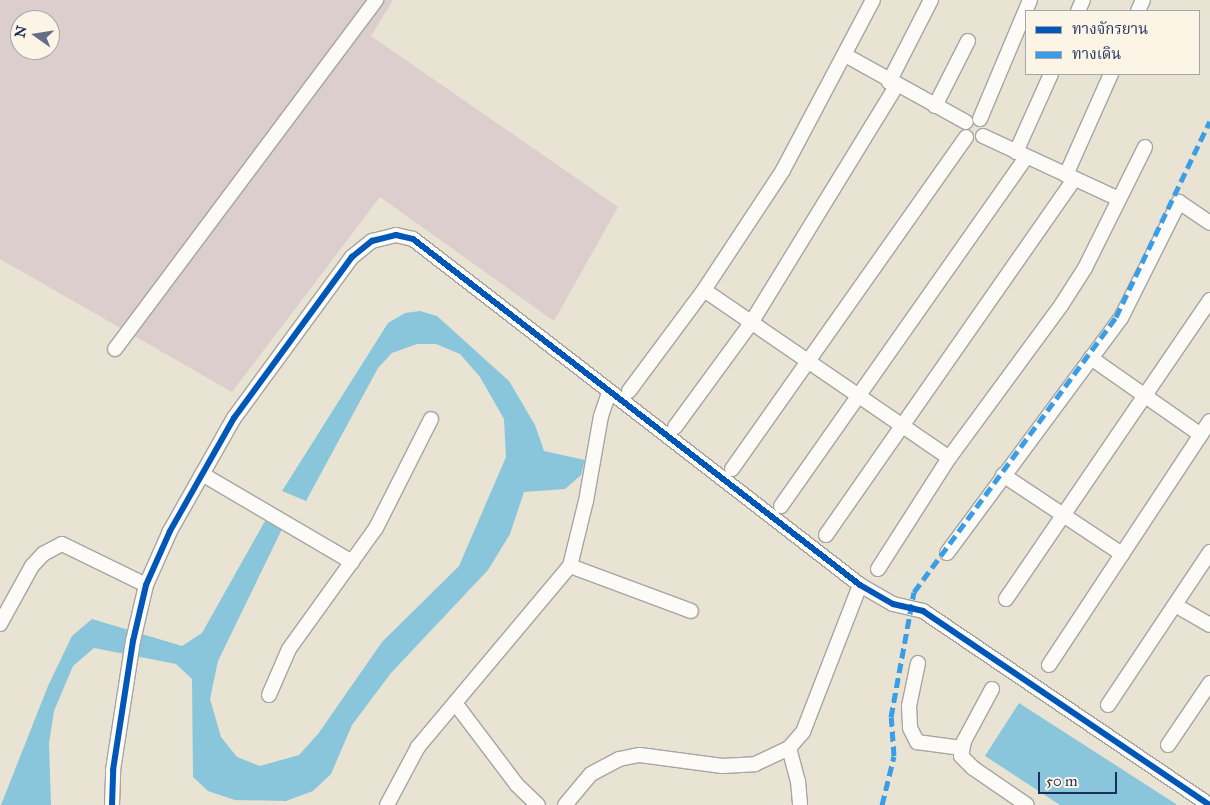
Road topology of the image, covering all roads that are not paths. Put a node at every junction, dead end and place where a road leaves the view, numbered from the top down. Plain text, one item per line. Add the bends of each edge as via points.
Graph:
1 (376, 0) edge
2 (873, 0) edge
3 (932, 0) edge
4 (1025, 11) edge
5 (968, 41) dead end
6 (845, 55) junction
7 (1051, 75) edge
8 (1111, 75) edge
9 (893, 84) junction
10 (935, 106) junction
11 (973, 121) junction
12 (984, 136) junction
13 (966, 137) junction
14 (1145, 148) dead end
15 (1021, 155) junction
16 (1070, 178) junction
17 (1119, 200) junction
18 (1210, 223) edge
19 (704, 290) junction
20 (1210, 300) edge
21 (751, 323) junction
22 (115, 348) dead end
23 (1091, 358) junction
24 (808, 362) junction
25 (629, 391) dead end
26 (610, 393) junction
27 (859, 394) junction
28 (1145, 396) junction
29 (431, 419) dead end
30 (1210, 421) edge
31 (675, 427) dead end
32 (903, 427) junction
33 (1201, 435) junction
34 (948, 458) junction
35 (732, 468) dead end
36 (202, 474) junction
37 (1003, 475) junction
38 (781, 506) dead end
39 (1063, 515) junction
40 (826, 535) dead end
41 (1210, 552) edge
42 (947, 553) dead end
43 (1122, 554) junction
44 (352, 562) junction
45 (570, 566) junction
46 (878, 569) dead end
47 (146, 585) junction
48 (860, 585) junction
49 (1006, 598) dead end
50 (1175, 605) junction
51 (691, 611) dead end
52 (0, 624) edge
53 (1210, 625) edge
54 (918, 663) dead end
55 (1049, 665) dead end
56 (1210, 682) edge
57 (992, 689) dead end
58 (269, 695) dead end
59 (455, 703) junction
60 (1108, 705) dead end
61 (1168, 745) dead end
62 (789, 748) junction
63 (962, 748) junction
64 (1210, 804) edge
65 (112, 805) edge
66 (387, 805) edge
67 (538, 805) edge
68 (565, 805) edge
69 (800, 805) edge
70 (1027, 805) edge

1 - 22 street
2 - 6 street
3 - 9 street
4 - 11 street
5 - 10 street
6 - 9 street
6 - 19 street via 783,170
7 - 15 street
8 - 16 street
9 - 10 street
9 - 21 street
10 - 11 street
11 - 12 street via 986,129
11 - 13 street via 964,129
12 - 13 street via 973,140
12 - 15 street
13 - 24 street
14 - 17 street
15 - 16 street
15 - 27 street
16 - 17 street
16 - 32 street
17 - 34 street via 1085,268 1062,304
18 - 23 street via 1179,202 1121,318
19 - 21 street
19 - 25 street
20 - 28 street
21 - 24 street
21 - 31 street
23 - 28 street
23 - 37 street
24 - 27 street
24 - 35 street
26 - 36 street via 412,239 384,236 362,247 352,257 234,418
26 - 45 street via 601,416 586,501
26 - 48 street
27 - 32 street
27 - 38 street
28 - 33 street
28 - 39 street
29 - 44 street via 376,528
30 - 33 street
32 - 34 street
32 - 40 street
33 - 43 street
34 - 46 street
36 - 44 street
36 - 47 street
37 - 39 street
37 - 42 street
39 - 43 street
39 - 49 street
41 - 50 street
43 - 55 street
44 - 58 street via 289,649
45 - 51 street
45 - 59 street
47 - 52 street via 62,544 43,554 32,566
47 - 65 street via 129,662 113,770
48 - 62 street via 803,732
48 - 64 street via 892,604 923,611
50 - 53 street
50 - 60 street
54 - 63 street via 909,706 910,728 917,742
56 - 61 street
57 - 63 street
59 - 66 street via 418,748
59 - 67 street via 517,785
62 - 68 street via 756,764 722,766 640,755 619,759 591,774
62 - 69 street via 798,781
63 - 70 street via 961,756 973,768

